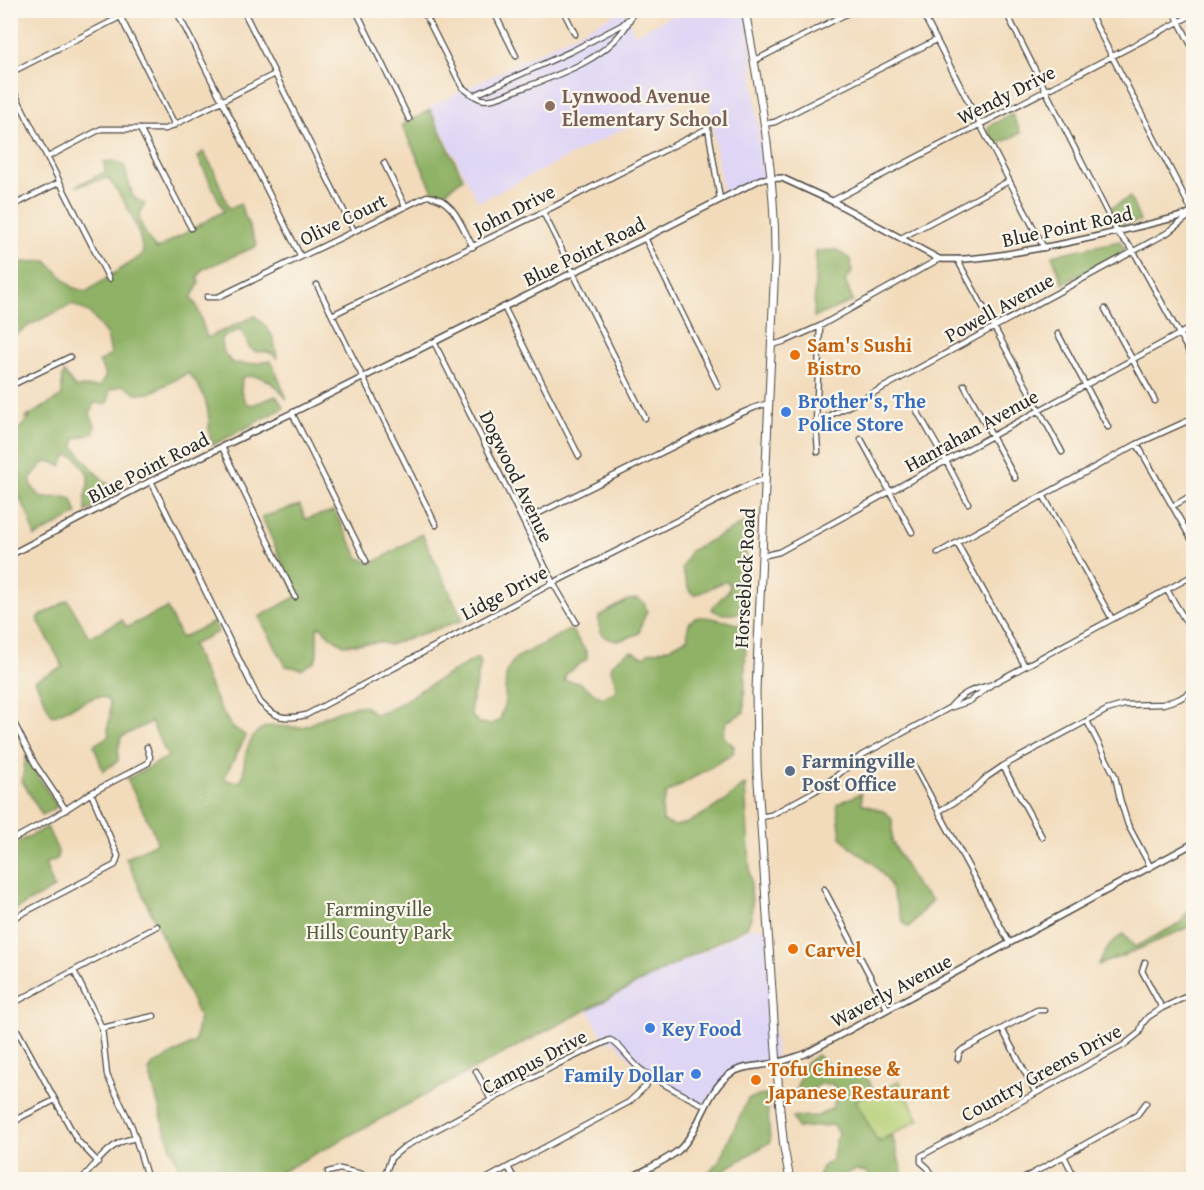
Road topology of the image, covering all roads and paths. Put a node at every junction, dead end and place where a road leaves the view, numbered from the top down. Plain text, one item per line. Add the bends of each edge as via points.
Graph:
1 (117, 10) edge
2 (134, 10) edge
3 (176, 10) edge
4 (243, 10) edge
5 (366, 10) edge
6 (423, 10) edge
7 (493, 10) edge
8 (563, 10) edge
9 (629, 10) edge
10 (745, 10) edge
11 (854, 10) edge
12 (921, 10) edge
13 (1005, 10) edge
14 (1088, 10) edge
15 (1173, 10) edge
16 (357, 12) edge
17 (1194, 14) edge
18 (120, 17) junction
19 (631, 17) junction
20 (1178, 21) junction
21 (575, 34) dead end
22 (936, 40) junction
23 (1194, 51) edge
24 (516, 56) dead end
25 (1112, 56) junction
26 (754, 61) junction
27 (10, 73) edge
28 (275, 74) junction
29 (10, 84) edge
30 (1046, 90) junction
31 (475, 95) junction
32 (222, 101) junction
33 (409, 119) dead end
34 (980, 123) junction
35 (175, 124) junction
36 (764, 124) junction
37 (140, 129) junction
38 (48, 157) junction
39 (384, 163) dead end
40 (771, 178) junction
41 (1009, 181) junction
42 (60, 182) junction
43 (720, 199) junction
44 (832, 201) junction
45 (405, 206) junction
46 (10, 207) edge
47 (543, 212) junction
48 (1193, 213) edge
49 (191, 228) dead end
50 (354, 231) junction
51 (1117, 232) junction
52 (645, 238) junction
53 (902, 238) junction
54 (473, 247) junction
55 (1044, 248) junction
56 (1133, 250) junction
57 (301, 257) junction
58 (939, 259) junction
59 (957, 260) junction
60 (574, 272) junction
61 (110, 279) dead end
62 (317, 285) dead end
63 (207, 297) dead end
64 (504, 308) junction
65 (1104, 309) dead end
66 (332, 315) junction
67 (820, 326) junction
68 (1194, 326) edge
69 (993, 327) junction
70 (1058, 334) dead end
71 (1179, 334) junction
72 (434, 342) junction
73 (772, 345) junction
74 (70, 357) dead end
75 (1133, 360) junction
76 (1194, 362) edge
77 (363, 377) junction
78 (964, 385) dead end
79 (1085, 385) junction
80 (10, 386) edge
81 (718, 386) dead end
82 (1155, 401) dead end
83 (769, 403) junction
84 (917, 411) dead end
85 (1039, 411) junction
86 (292, 413) junction
87 (645, 418) dead end
88 (1194, 418) edge
89 (816, 422) junction
90 (1108, 427) dead end
91 (992, 435) junction
92 (861, 439) dead end
93 (1137, 444) junction
94 (222, 447) junction
95 (818, 452) dead end
96 (1062, 452) dead end
97 (579, 456) dead end
98 (946, 461) junction
99 (1015, 478) dead end
100 (766, 479) junction
101 (152, 481) junction
102 (890, 492) junction
103 (1194, 494) edge
104 (1043, 495) junction
105 (968, 503) dead end
106 (1173, 506) junction
107 (523, 520) junction
108 (436, 525) dead end
109 (912, 532) dead end
110 (957, 543) junction
111 (1194, 544) edge
112 (938, 553) dead end
113 (10, 555) edge
114 (762, 556) junction
115 (366, 561) dead end
116 (1194, 575) edge
117 (553, 583) junction
118 (1167, 590) junction
119 (295, 597) dead end
120 (1112, 619) junction
121 (576, 622) dead end
122 (1194, 635) edge
123 (1025, 666) junction
124 (992, 684) junction
125 (1194, 690) edge
126 (949, 708) junction
127 (10, 715) edge
128 (1087, 721) junction
129 (147, 747) dead end
130 (912, 762) dead end
131 (1003, 766) junction
132 (91, 794) junction
133 (66, 810) junction
134 (939, 811) junction
135 (760, 817) junction
136 (1042, 837) dead end
137 (10, 841) edge
138 (1194, 843) edge
139 (1150, 866) junction
140 (824, 889) dead end
141 (10, 920) edge
142 (157, 926) dead end
143 (1009, 942) junction
144 (1144, 962) dead end
145 (74, 971) junction
146 (1194, 993) edge
147 (10, 1005) edge
148 (888, 1008) junction
149 (1162, 1008) junction
150 (1044, 1010) dead end
151 (154, 1016) dead end
152 (10, 1017) edge
153 (102, 1028) junction
154 (1002, 1029) junction
155 (958, 1059) dead end
156 (776, 1063) junction
157 (476, 1071) dead end
158 (651, 1076) junction
159 (1036, 1093) junction
160 (55, 1100) junction
161 (491, 1100) junction
162 (1146, 1104) dead end
163 (706, 1106) junction
164 (10, 1127) edge
165 (136, 1138) junction
166 (1064, 1155) junction
167 (98, 1162) junction
168 (508, 1167) junction
169 (328, 1172) dead end
170 (81, 1179) edge
171 (148, 1179) edge
172 (384, 1179) edge
173 (484, 1179) edge
174 (515, 1179) edge
175 (627, 1179) edge
176 (790, 1179) edge
177 (935, 1179) edge
178 (1021, 1179) edge
179 (1076, 1179) edge

1 - 18 street
2 - 18 street
3 - 32 street
4 - 28 street
5 - 16 street
6 - 31 street via 462,87
7 - 24 street
8 - 21 street
9 - 19 street
10 - 26 main road, Horseblock Road
11 - 26 street
12 - 22 street
13 - 30 street
14 - 25 street
15 - 20 street
16 - 33 street
17 - 20 street, Wendy Drive
18 - 27 street
18 - 35 street
19 - 31 street via 572,51
19 - 31 street via 609,45 579,65 495,98 481,99
20 - 23 street
20 - 25 street, Wendy Drive
22 - 34 street
22 - 36 street via 775,122
25 - 30 street, Wendy Drive
25 - 48 street
26 - 36 main road, Horseblock Road
28 - 32 street
28 - 50 street
29 - 38 street
30 - 34 street, Wendy Drive
30 - 51 street
32 - 35 street
32 - 57 street
34 - 41 street
34 - 44 street, Wendy Drive
35 - 37 street via 166,129
36 - 40 main road, Horseblock Road
37 - 38 street via 101,129
37 - 49 street
38 - 42 street
39 - 45 street
40 - 43 street, Blue Point Road
40 - 44 street, Blue Point Road via 782,178
40 - 73 main road, Horseblock Road via 775,242
41 - 53 street
41 - 55 street
42 - 46 street
42 - 61 street
43 - 47 street, John Drive via 708,128
43 - 52 street, Blue Point Road
44 - 53 street, Blue Point Road
45 - 50 street, Olive Court
45 - 54 street, Olive Court via 427,196 441,199 448,204
47 - 54 street, John Drive
47 - 60 street
48 - 51 street, Blue Point Road
48 - 56 street, Powell Avenue via 1167,233
50 - 57 street, Olive Court
51 - 55 street, Blue Point Road
51 - 56 street
52 - 60 street, Blue Point Road
52 - 81 street
53 - 58 street, Blue Point Road
54 - 66 street, John Drive
55 - 59 street, Blue Point Road
56 - 69 street, Powell Avenue
56 - 71 street
57 - 63 street, Olive Court via 218,297
58 - 59 street, Blue Point Road
58 - 67 street
59 - 69 street
60 - 64 street, Blue Point Road
60 - 87 street
62 - 66 street
64 - 72 street, Blue Point Road
64 - 97 street
65 - 75 street
66 - 77 street
67 - 73 street
67 - 89 street
68 - 71 street, Hanrahan Avenue
69 - 85 street
69 - 89 street, Powell Avenue
70 - 79 street
71 - 75 street, Hanrahan Avenue
71 - 76 street
72 - 77 street, Blue Point Road
72 - 107 street, Dogwood Avenue
73 - 83 main road, Horseblock Road
74 - 80 street
75 - 79 street, Hanrahan Avenue
75 - 82 street
77 - 86 street, Blue Point Road
77 - 108 street
78 - 91 street
79 - 85 street, Hanrahan Avenue
79 - 90 street
83 - 100 main road, Horseblock Road
83 - 107 street
84 - 98 street
85 - 91 street, Hanrahan Avenue
85 - 96 street
86 - 94 street, Blue Point Road
86 - 115 street
88 - 93 street
89 - 95 street
91 - 98 street, Hanrahan Avenue
91 - 99 street
92 - 102 street
93 - 104 street
93 - 106 street
94 - 101 street, Blue Point Road
94 - 119 street
98 - 102 street, Hanrahan Avenue
98 - 105 street
100 - 114 main road, Horseblock Road
100 - 117 street, Lidge Drive
101 - 113 street, Blue Point Road
101 - 117 street, Lidge Drive via 260,702 274,715 306,715
102 - 109 street
102 - 114 street, Hanrahan Avenue via 779,552
103 - 106 street
104 - 110 street
104 - 120 street
106 - 111 street
107 - 117 street, Dogwood Avenue
110 - 112 street
110 - 123 street
114 - 135 main road, Horseblock Road via 755,710
116 - 118 street
117 - 121 street, Dogwood Avenue
118 - 120 street
118 - 122 street
120 - 123 street
123 - 124 street
124 - 126 street via 970,701
124 - 126 street via 968,691
125 - 128 street via 1163,704 1115,707
126 - 135 street via 857,758 815,791
127 - 133 street via 35,764
128 - 131 street
128 - 139 street via 1115,776 1128,825
129 - 132 street via 148,764
130 - 134 street
131 - 134 street via 969,795
131 - 136 street
132 - 133 street
132 - 141 street via 118,856 115,865
133 - 137 street
134 - 143 street
135 - 156 main road, Horseblock Road
138 - 139 street, Waverly Avenue
139 - 143 street, Waverly Avenue
140 - 148 street
142 - 145 street
143 - 148 street, Waverly Avenue
144 - 149 street via 1142,971
145 - 147 street
145 - 153 street
146 - 149 street, Country Greens Drive
148 - 156 street, Waverly Avenue via 805,1054
149 - 159 street, Country Greens Drive via 1148,1017 1132,1040
150 - 154 street
151 - 153 street
152 - 160 street
153 - 165 street via 107,1075
154 - 155 street via 962,1050
154 - 159 street
156 - 163 street, Waverly Avenue via 732,1072 722,1080
156 - 176 main road, Horseblock Road
157 - 161 street
158 - 161 street, Campus Drive via 610,1040
158 - 163 street, Campus Drive
158 - 168 street via 629,1102
159 - 177 street, Country Greens Drive via 921,1156 921,1162
160 - 164 street
160 - 167 street via 77,1140
161 - 172 street, Campus Drive via 404,1147 391,1158
162 - 166 street via 1137,1115
163 - 175 street, Waverly Avenue via 678,1150
165 - 167 street via 113,1147
165 - 171 street
166 - 178 street
166 - 179 street
167 - 170 street
168 - 173 street
168 - 174 street
169 - 172 street via 340,1168

